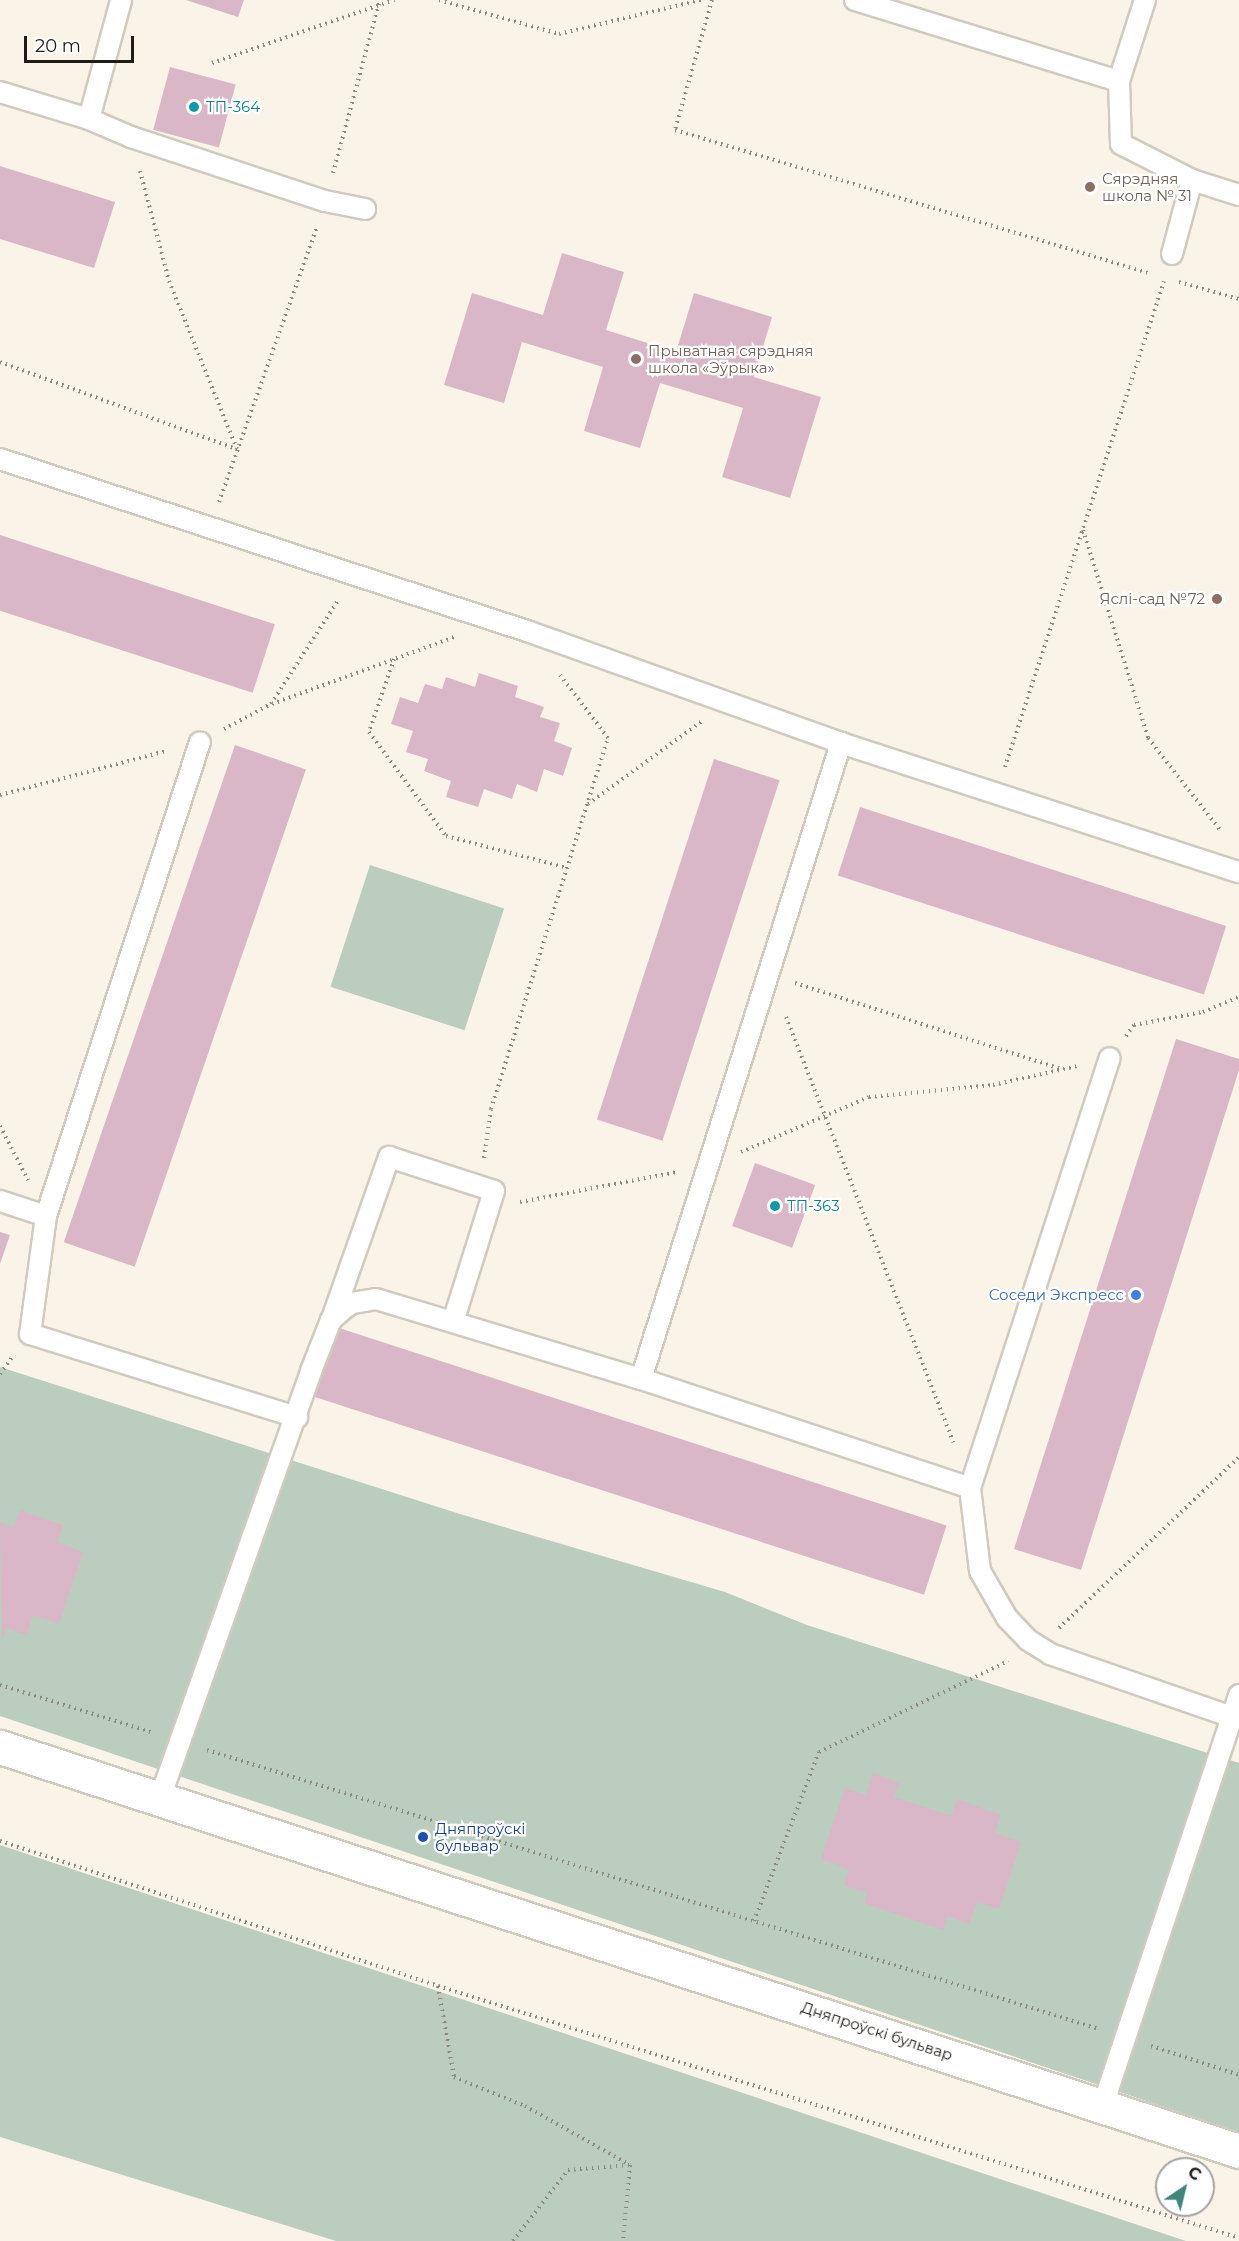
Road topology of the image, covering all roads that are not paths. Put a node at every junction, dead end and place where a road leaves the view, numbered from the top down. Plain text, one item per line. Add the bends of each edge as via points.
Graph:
1 (121, 0) edge
2 (855, 0) edge
3 (1145, 0) edge
4 (1119, 81) junction
5 (0, 92) edge
6 (89, 119) junction
7 (1192, 180) junction
8 (1239, 195) edge
9 (365, 209) dead end
10 (1172, 254) road end
11 (0, 459) edge
12 (200, 742) road end
13 (841, 743) junction
14 (1239, 872) edge
15 (1110, 1058) road end
16 (0, 1201) edge
17 (46, 1216) junction
18 (332, 1320) junction
19 (453, 1322) junction
20 (641, 1379) junction
21 (297, 1417) junction
22 (970, 1488) junction
23 (1239, 1695) edge
24 (1232, 1717) junction
25 (0, 1747) edge
26 (160, 1798) junction
27 (1103, 2105) junction
28 (1239, 2151) edge

1 - 6 lane
2 - 4 lane
3 - 4 lane
4 - 7 lane via 1121,144
5 - 6 lane
6 - 9 lane via 131,137 325,201
7 - 8 lane
7 - 10 lane
11 - 13 lane via 527,631
12 - 17 lane
13 - 14 lane
13 - 20 lane
15 - 22 lane
16 - 17 lane
17 - 21 lane via 30,1334
18 - 19 lane via 352,1303 376,1299
18 - 19 lane via 389,1157 494,1191
18 - 21 lane
19 - 20 lane
20 - 22 lane
21 - 26 lane
22 - 24 lane via 980,1571 1007,1618 1039,1647
23 - 24 lane
24 - 27 lane
25 - 26 street, Дняпроўскі бульвар
26 - 27 street, Дняпроўскі бульвар
27 - 28 street, Дняпроўскі бульвар

